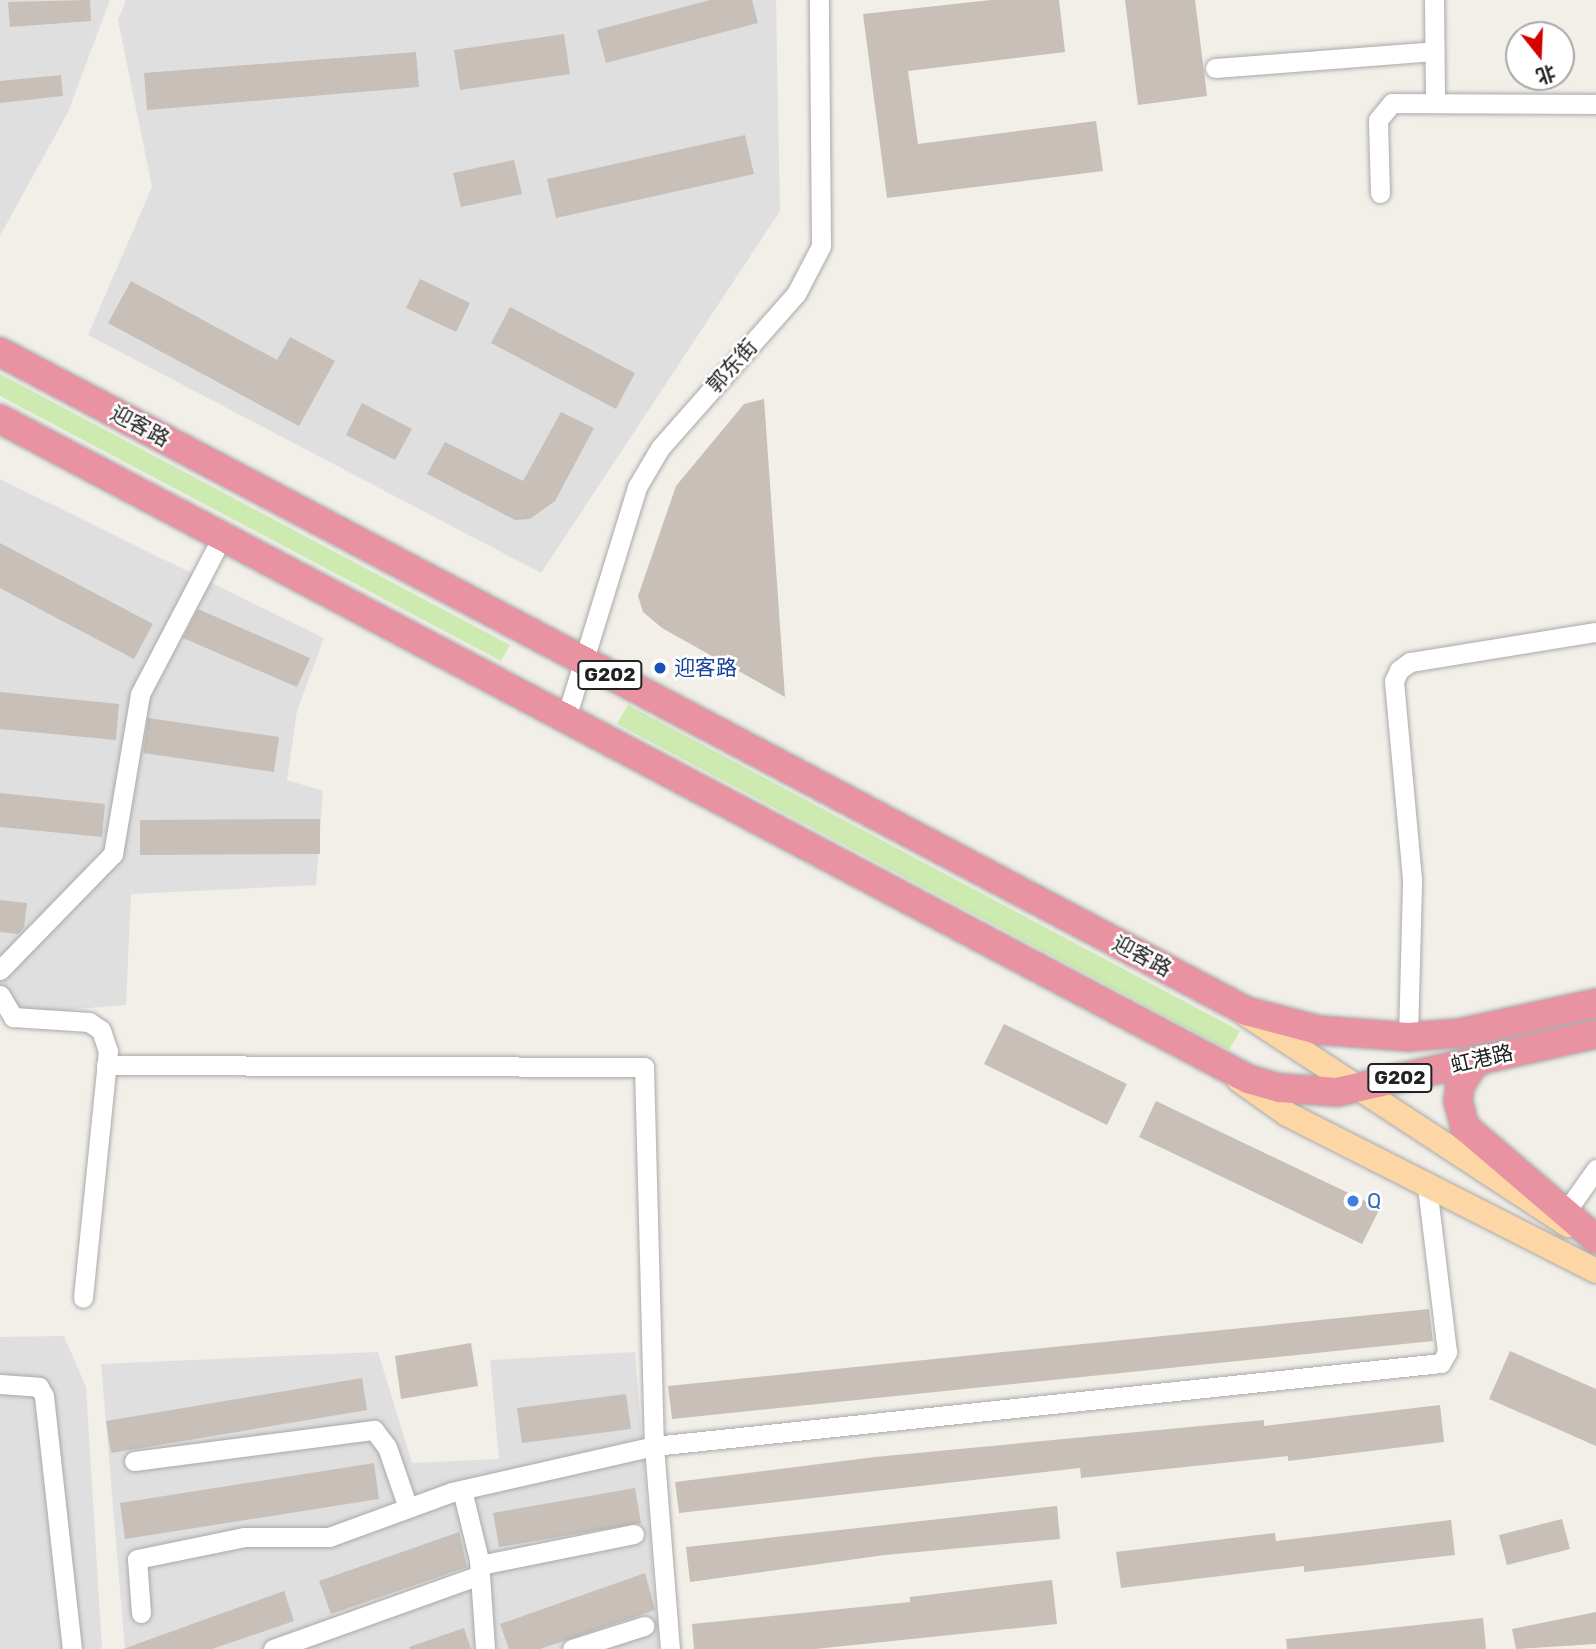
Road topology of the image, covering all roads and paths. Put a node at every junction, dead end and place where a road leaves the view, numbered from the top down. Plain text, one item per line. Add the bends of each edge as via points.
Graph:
1 (819, 0) edge
2 (1434, 0) edge
3 (1434, 51) junction
4 (1215, 68) dead end
5 (1435, 103) junction
6 (1596, 104) edge
7 (1380, 193) dead end
8 (0, 352) edge
9 (0, 419) edge
10 (222, 537) junction
11 (1596, 632) edge
12 (584, 661) junction
13 (566, 718) junction
14 (0, 971) edge
15 (0, 995) edge
16 (1221, 998) junction
17 (1596, 1003) edge
18 (1596, 1034) edge
19 (1408, 1037) junction
20 (1207, 1057) junction
21 (1486, 1058) junction
22 (106, 1065) junction
23 (1356, 1088) junction
24 (1596, 1168) edge
25 (1427, 1187) junction
26 (1564, 1213) junction
27 (1596, 1240) edge
28 (1596, 1271) edge
29 (83, 1298) dead end
30 (0, 1384) edge
31 (654, 1446) junction
32 (134, 1461) dead end
33 (462, 1490) junction
34 (407, 1505) junction
35 (634, 1534) dead end
36 (480, 1570) junction
37 (141, 1613) dead end
38 (644, 1626) dead end
39 (306, 1643) edge
40 (72, 1649) edge
41 (273, 1649) edge
42 (485, 1649) edge
43 (572, 1649) edge
44 (670, 1649) edge

1 - 12 street, 郭东街 via 821,246 796,295 660,448 637,487
2 - 3 street
3 - 4 street
3 - 5 street
5 - 6 street
5 - 7 street via 1392,103 1378,120
8 - 12 highway, 迎客路 / G202
9 - 10 highway, G202
10 - 13 highway, G202
10 - 14 street via 140,694 113,854
11 - 19 street via 1410,662 1399,670 1394,681 1412,879
12 - 13 street, 郭东街
12 - 16 highway, 迎客路 / G202
13 - 20 highway, G202
15 - 22 street via 13,1017 89,1022 101,1030 108,1051
16 - 19 highway, 虹港路 / G202 via 1282,1024
16 - 23 main road, 迎客路
17 - 19 highway, 虹港路 / G202 via 1460,1033
18 - 21 highway, 虹港路 / G202
20 - 23 highway, 虹港路 / G202 via 1248,1079 1280,1088 1337,1092
20 - 25 main road via 1287,1114
21 - 23 highway, 虹港路 / G202
21 - 26 highway via 1473,1065 1460,1086 1458,1101 1465,1127
22 - 29 street
22 - 31 street via 644,1067
23 - 27 main road, 迎客路 via 1511,1191
24 - 26 street
25 - 28 main road
25 - 31 street via 1447,1352 1441,1363
26 - 27 highway
30 - 40 street via 39,1387 44,1396
31 - 33 street
31 - 44 street
32 - 34 street via 374,1430 387,1447
33 - 34 street
33 - 36 street
34 - 37 street via 329,1537 244,1537 137,1559
35 - 36 street
36 - 39 street
36 - 42 street
38 - 43 street
39 - 41 street

